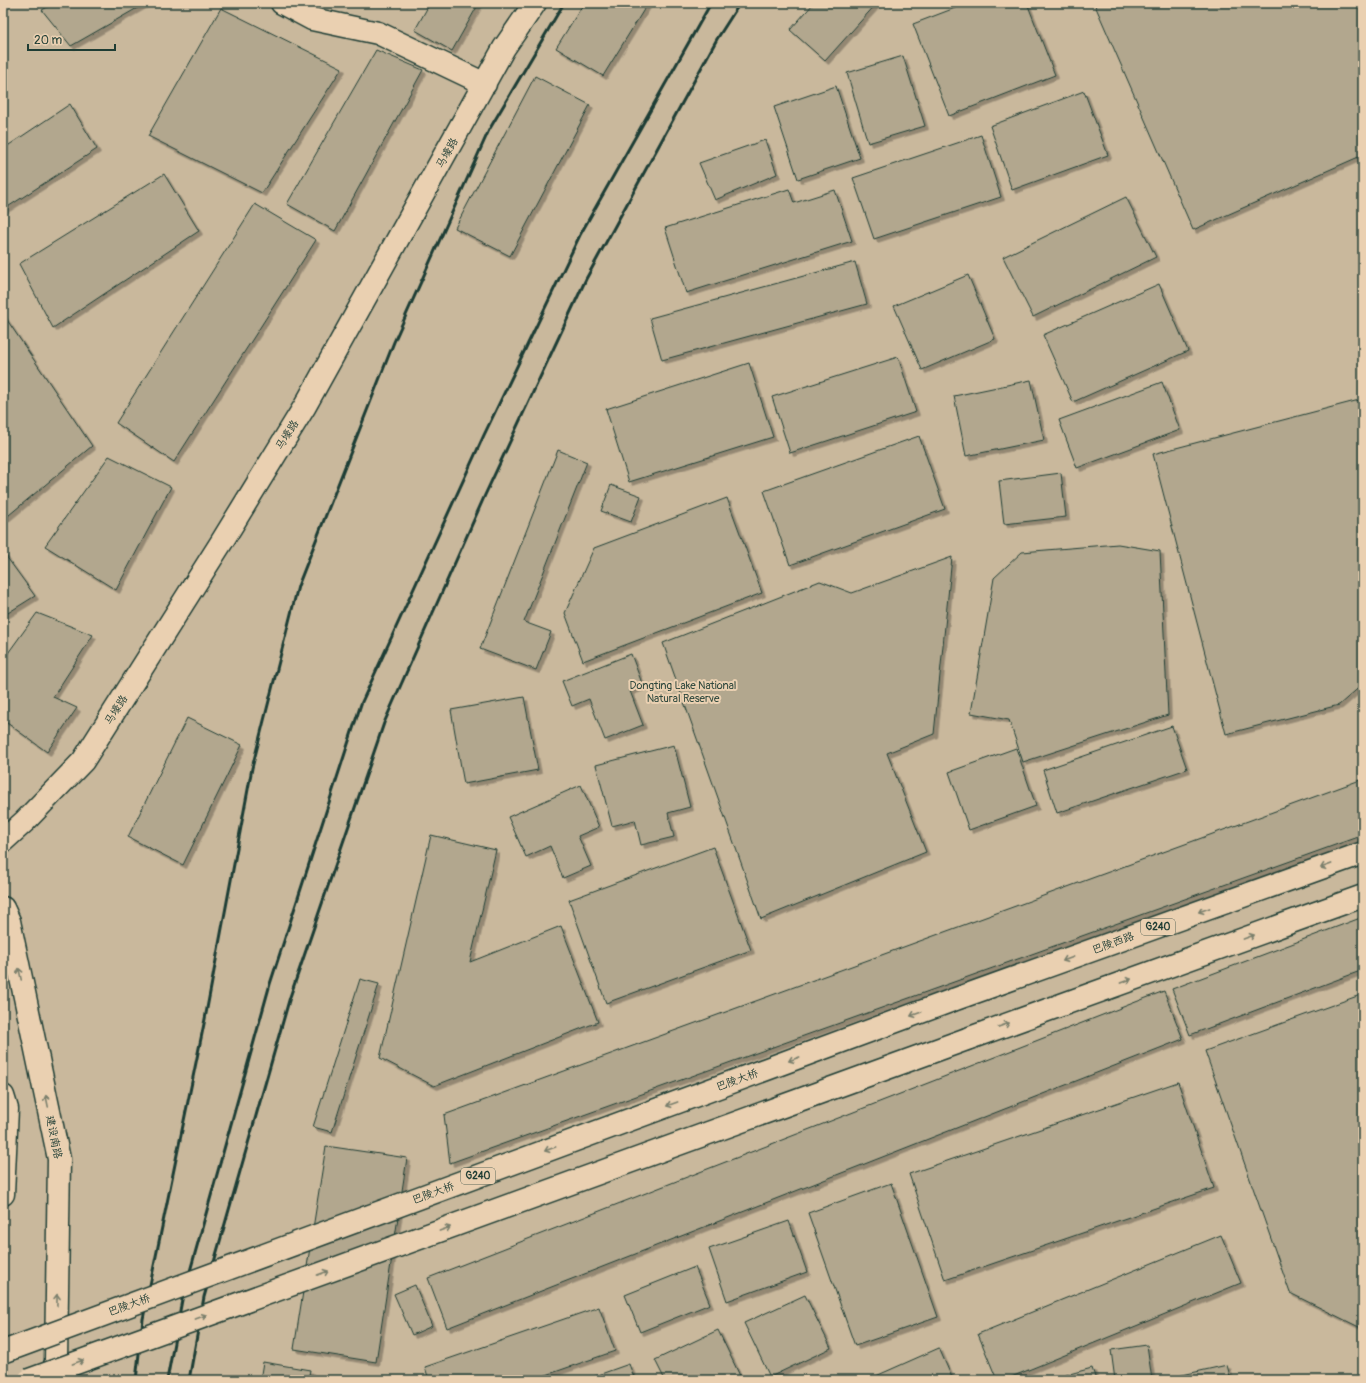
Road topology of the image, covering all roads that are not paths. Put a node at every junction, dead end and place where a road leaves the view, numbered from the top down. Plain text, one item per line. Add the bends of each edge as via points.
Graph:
1 (282, 3) edge
2 (535, 3) edge
3 (485, 84) junction
4 (3, 841) edge
5 (1363, 853) edge
6 (1363, 896) edge
7 (6, 914) edge
8 (953, 1000) joint
9 (3, 1096) edge
10 (3, 1194) edge
11 (3, 1352) edge
12 (29, 1380) edge
13 (51, 1380) edge

1 - 3 main road via 312,19 378,34
2 - 3 main road, 马壕路 via 504,48
3 - 4 main road, 马壕路 via 305,406 83,761
5 -> 8 main road, 巴陵西路 / G240
12 -> 6 main road, bridge
13 -> 7 main road, 建设南路 via 56,1361 59,1158
8 -> 11 main road, 巴陵大桥 / G240, bridge
9 - 10 main road via 7,1109

